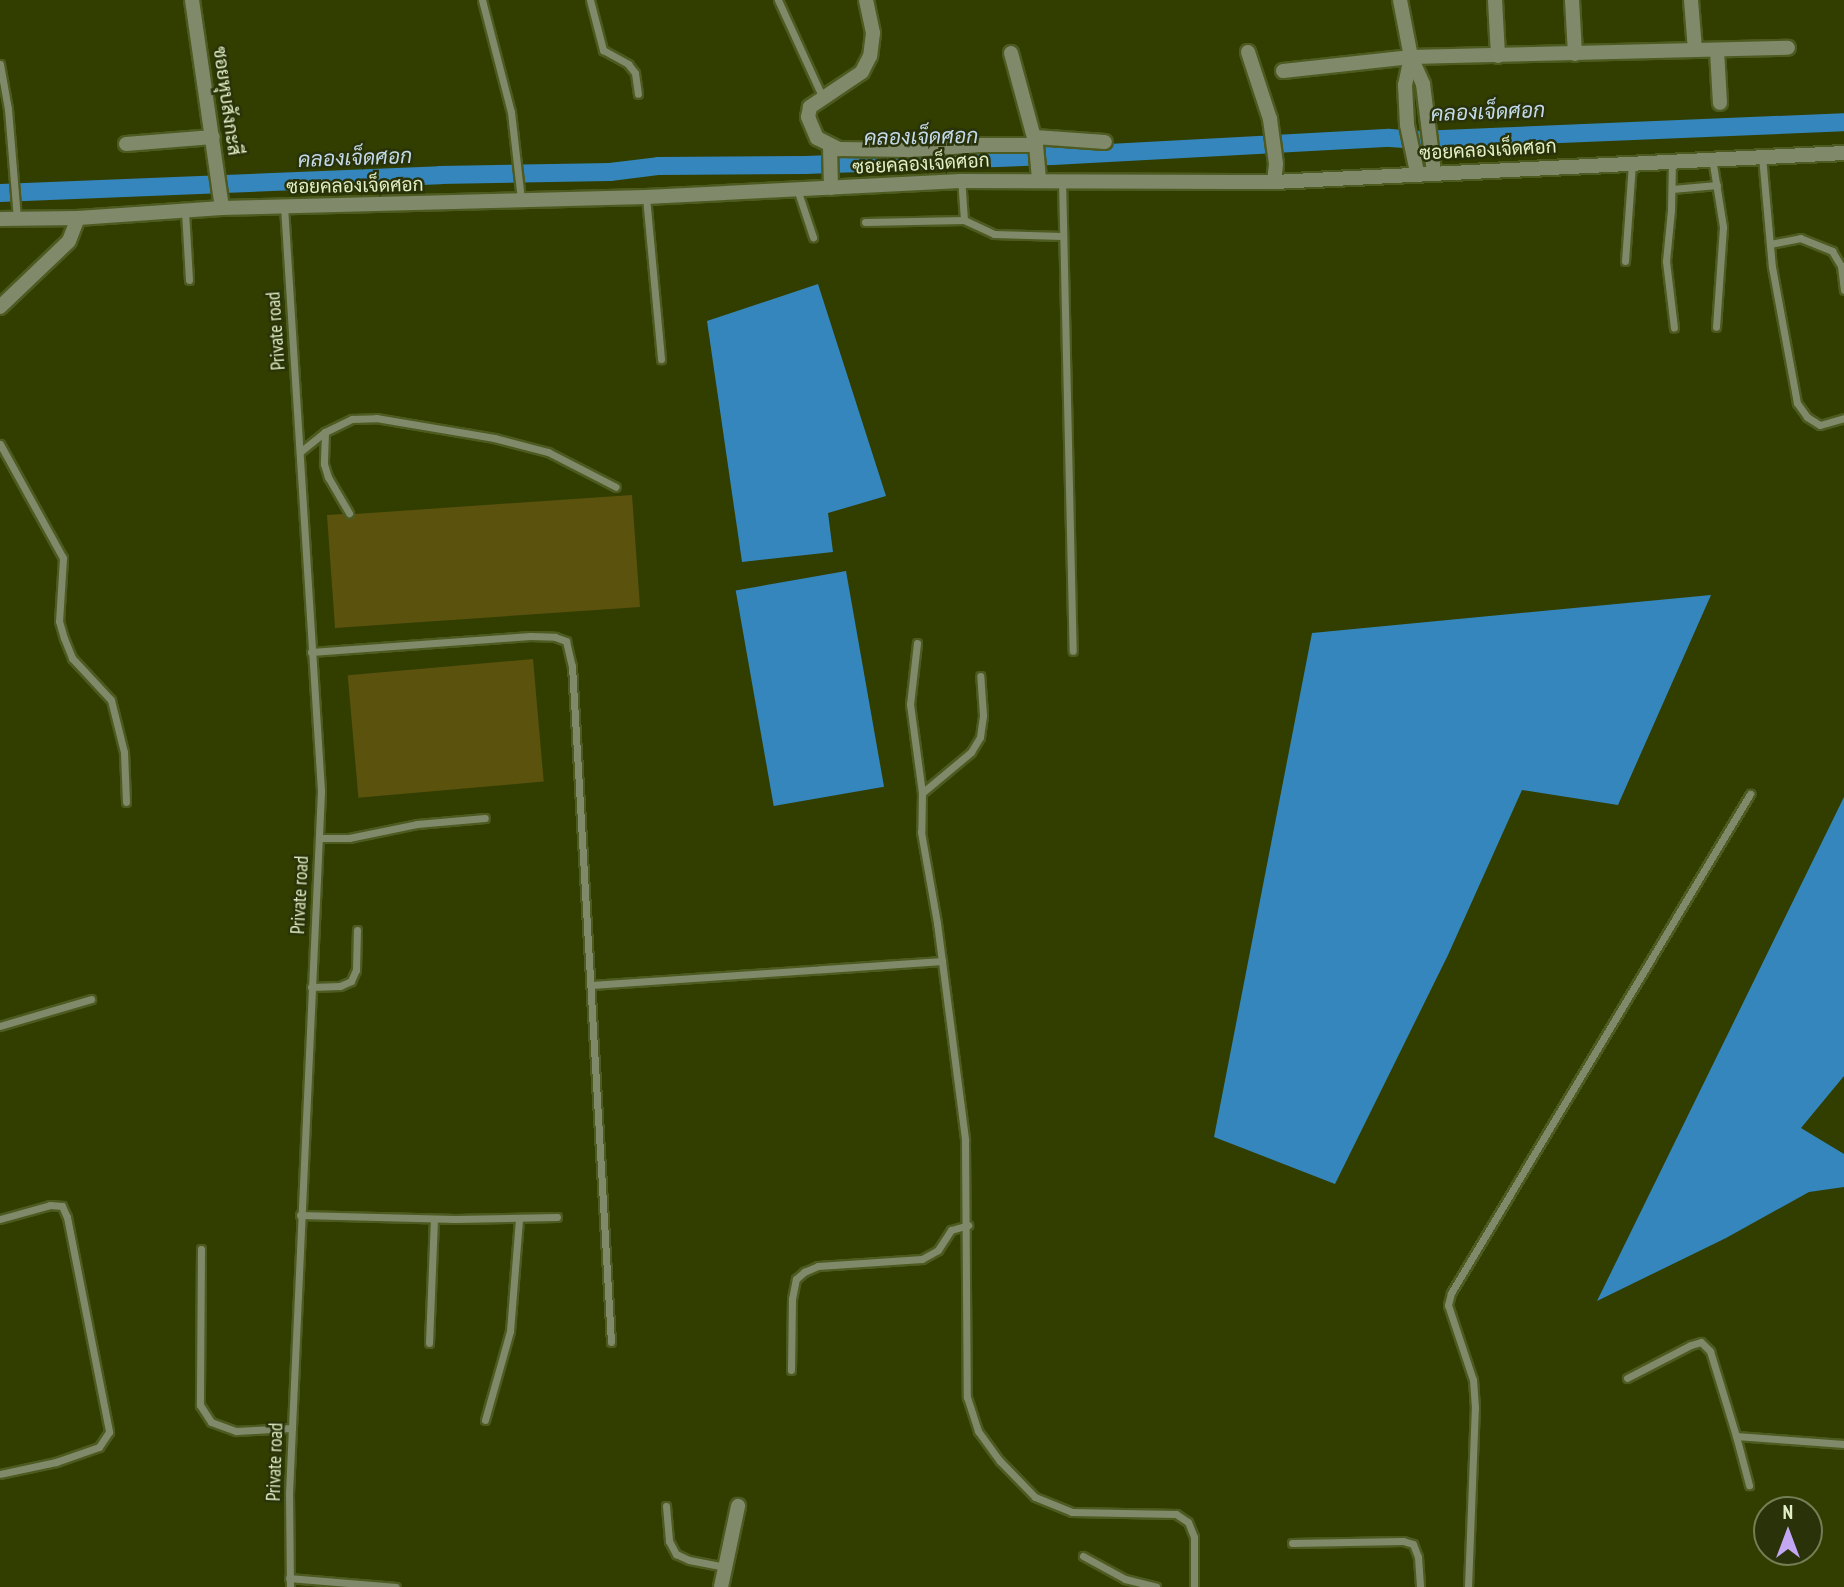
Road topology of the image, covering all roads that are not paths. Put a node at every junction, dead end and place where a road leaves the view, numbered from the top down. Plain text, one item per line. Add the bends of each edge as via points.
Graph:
1 (192, 0) edge
2 (482, 0) edge
3 (590, 0) edge
4 (778, 0) edge
5 (866, 0) edge
6 (1400, 0) edge
7 (1495, 0) edge
8 (1572, 0) edge
9 (1690, 0) edge
10 (1788, 48) dead end
11 (1695, 50) junction
12 (1717, 50) junction
13 (1248, 52) dead end
14 (1011, 53) dead end
15 (1575, 54) junction
16 (1498, 56) junction
17 (1411, 57) junction
18 (0, 64) edge
19 (1283, 71) dead end
20 (638, 94) dead end
21 (822, 96) junction
22 (1720, 103) dead end
23 (213, 137) junction
24 (1105, 142) dead end
25 (126, 144) dead end
26 (1037, 149) junction
27 (829, 150) junction
28 (1844, 153) edge
29 (1762, 155) junction
30 (1712, 158) junction
31 (1671, 159) junction
32 (1632, 162) junction
33 (1415, 166) junction
34 (1434, 172) junction
35 (1062, 179) junction
36 (1039, 180) junction
37 (961, 181) junction
38 (1274, 182) junction
39 (1717, 185) junction
40 (830, 186) junction
41 (797, 189) junction
42 (1672, 189) junction
43 (646, 197) junction
44 (521, 201) junction
45 (222, 203) junction
46 (284, 206) junction
47 (186, 210) junction
48 (17, 214) junction
49 (78, 218) junction
50 (0, 219) edge
51 (964, 220) junction
52 (865, 222) dead end
53 (1062, 236) junction
54 (813, 237) dead end
55 (1770, 244) junction
56 (1625, 261) dead end
57 (190, 280) dead end
58 (1844, 290) edge
59 (0, 307) edge
60 (1716, 327) dead end
61 (1674, 328) dead end
62 (661, 359) dead end
63 (1844, 418) edge
64 (325, 432) junction
65 (0, 444) edge
66 (300, 452) junction
67 (616, 486) dead end
68 (349, 513) dead end
69 (916, 643) dead end
70 (1073, 650) dead end
71 (311, 652) junction
72 (980, 676) dead end
73 (922, 793) junction
74 (1750, 794) dead end
75 (126, 802) dead end
76 (485, 818) dead end
77 (319, 838) junction
78 (357, 930) dead end
79 (942, 961) junction
80 (591, 985) junction
81 (311, 987) junction
82 (91, 999) dead end
83 (0, 1026) edge
84 (300, 1215) junction
85 (557, 1217) dead end
86 (0, 1219) edge
87 (434, 1219) junction
88 (519, 1219) junction
89 (968, 1225) junction
90 (201, 1249) dead end
91 (611, 1342) dead end
92 (429, 1343) dead end
93 (791, 1370) dead end
94 (1627, 1378) dead end
95 (485, 1420) dead end
96 (292, 1428) junction
97 (1736, 1436) junction
98 (1844, 1444) edge
99 (0, 1474) edge
100 (1749, 1485) dead end
101 (666, 1506) dead end
102 (738, 1506) dead end
103 (1292, 1543) dead end
104 (1083, 1556) dead end
105 (725, 1567) junction
106 (290, 1583) edge
107 (396, 1587) edge
108 (721, 1587) edge
109 (1156, 1587) edge
110 (1194, 1587) edge
111 (1420, 1587) edge
112 (1468, 1587) edge

1 - 23 street, ซอยหุบสังกะสี
2 - 44 lane via 511,112
3 - 20 lane via 603,50 628,64
4 - 21 lane
5 - 21 street via 873,33 870,56 862,72
6 - 17 street
7 - 16 street
8 - 15 street
9 - 11 street
10 - 12 street
11 - 12 street
11 - 15 street
12 - 22 street
13 - 38 street via 1270,118
14 - 26 street
15 - 16 street
16 - 17 street
17 - 19 street
17 - 33 street via 1405,85
17 - 34 street via 1423,84
18 - 48 lane
21 - 27 street via 810,107 808,117 817,138
23 - 25 street
23 - 45 street, ซอยหุบสังกะสี
24 - 26 street
26 - 27 street via 981,145
26 - 36 street
27 - 40 street
28 - 29 street, ซอยคลองเจ็ดศอก
29 - 30 street, ซอยคลองเจ็ดศอก
29 - 55 lane
30 - 31 street, ซอยคลองเจ็ดศอก
30 - 39 lane
31 - 32 street, ซอยคลองเจ็ดศอก
31 - 42 lane
32 - 34 street, ซอยคลองเจ็ดศอก
32 - 56 lane
33 - 34 street, ซอยคลองเจ็ดศอก
33 - 38 street, ซอยคลองเจ็ดศอก
35 - 36 street, ซอยคลองเจ็ดศอก
35 - 38 street, ซอยคลองเจ็ดศอก
35 - 53 lane
36 - 37 street, ซอยคลองเจ็ดศอก
37 - 40 street, ซอยคลองเจ็ดศอก
37 - 51 lane
39 - 42 lane
39 - 60 lane via 1723,227
40 - 41 street, ซอยคลองเจ็ดศอก
41 - 43 street, ซอยคลองเจ็ดศอก
41 - 54 lane
42 - 61 lane via 1665,261
43 - 44 street, ซอยคลองเจ็ดศอก
43 - 62 lane
44 - 46 street, ซอยคลองเจ็ดศอก
45 - 46 street, ซอยคลองเจ็ดศอก
45 - 47 street, ซอยคลองเจ็ดศอก
46 - 66 lane, Private road
47 - 49 street, ซอยคลองเจ็ดศอก
47 - 57 lane
48 - 49 street, ซอยคลองเจ็ดศอก
48 - 50 street, ซอยคลองเจ็ดศอก
49 - 59 street via 69,241
51 - 52 lane
51 - 53 lane via 994,234
53 - 70 lane
55 - 58 lane via 1800,238 1832,251 1841,266
55 - 63 lane via 1797,403 1820,425
64 - 66 lane
64 - 67 lane via 352,419 376,418 494,438 548,452
64 - 68 lane via 324,464
65 - 75 lane via 63,558 60,621 64,638 72,658 111,700 124,752
66 - 71 lane, Private road
69 - 73 lane via 910,704
71 - 77 lane, Private road via 321,778
71 - 80 lane via 530,636 566,641 572,666
72 - 73 lane via 980,737 971,752
73 - 79 lane via 921,832
74 - 112 lane via 1451,1293 1448,1305 1473,1380 1475,1408
76 - 77 lane via 417,824 349,838
77 - 81 lane, Private road
78 - 81 lane via 356,970 351,981
79 - 80 lane
79 - 89 lane via 965,1140
80 - 91 lane
81 - 84 lane, Private road
82 - 83 lane
84 - 87 lane
84 - 96 lane, Private road
85 - 88 lane
86 - 99 lane via 62,1206 109,1432 99,1447
87 - 88 lane
87 - 92 lane
88 - 95 lane via 510,1331
89 - 93 lane via 951,1230 931,1256 818,1266 804,1272 796,1279 792,1299
89 - 110 lane via 965,1357 967,1396 978,1431 1000,1461 1049,1505 1072,1512 1176,1514 1188,1522 1194,1537
90 - 96 lane via 200,1405 211,1422 236,1431
94 - 97 lane via 1701,1342 1710,1351
96 - 106 lane, Private road
97 - 98 lane
97 - 100 lane
101 - 105 lane via 669,1541 676,1554
102 - 105 street
103 - 111 lane via 1413,1544
104 - 109 lane via 1125,1579
105 - 108 street
106 - 107 lane via 367,1582

